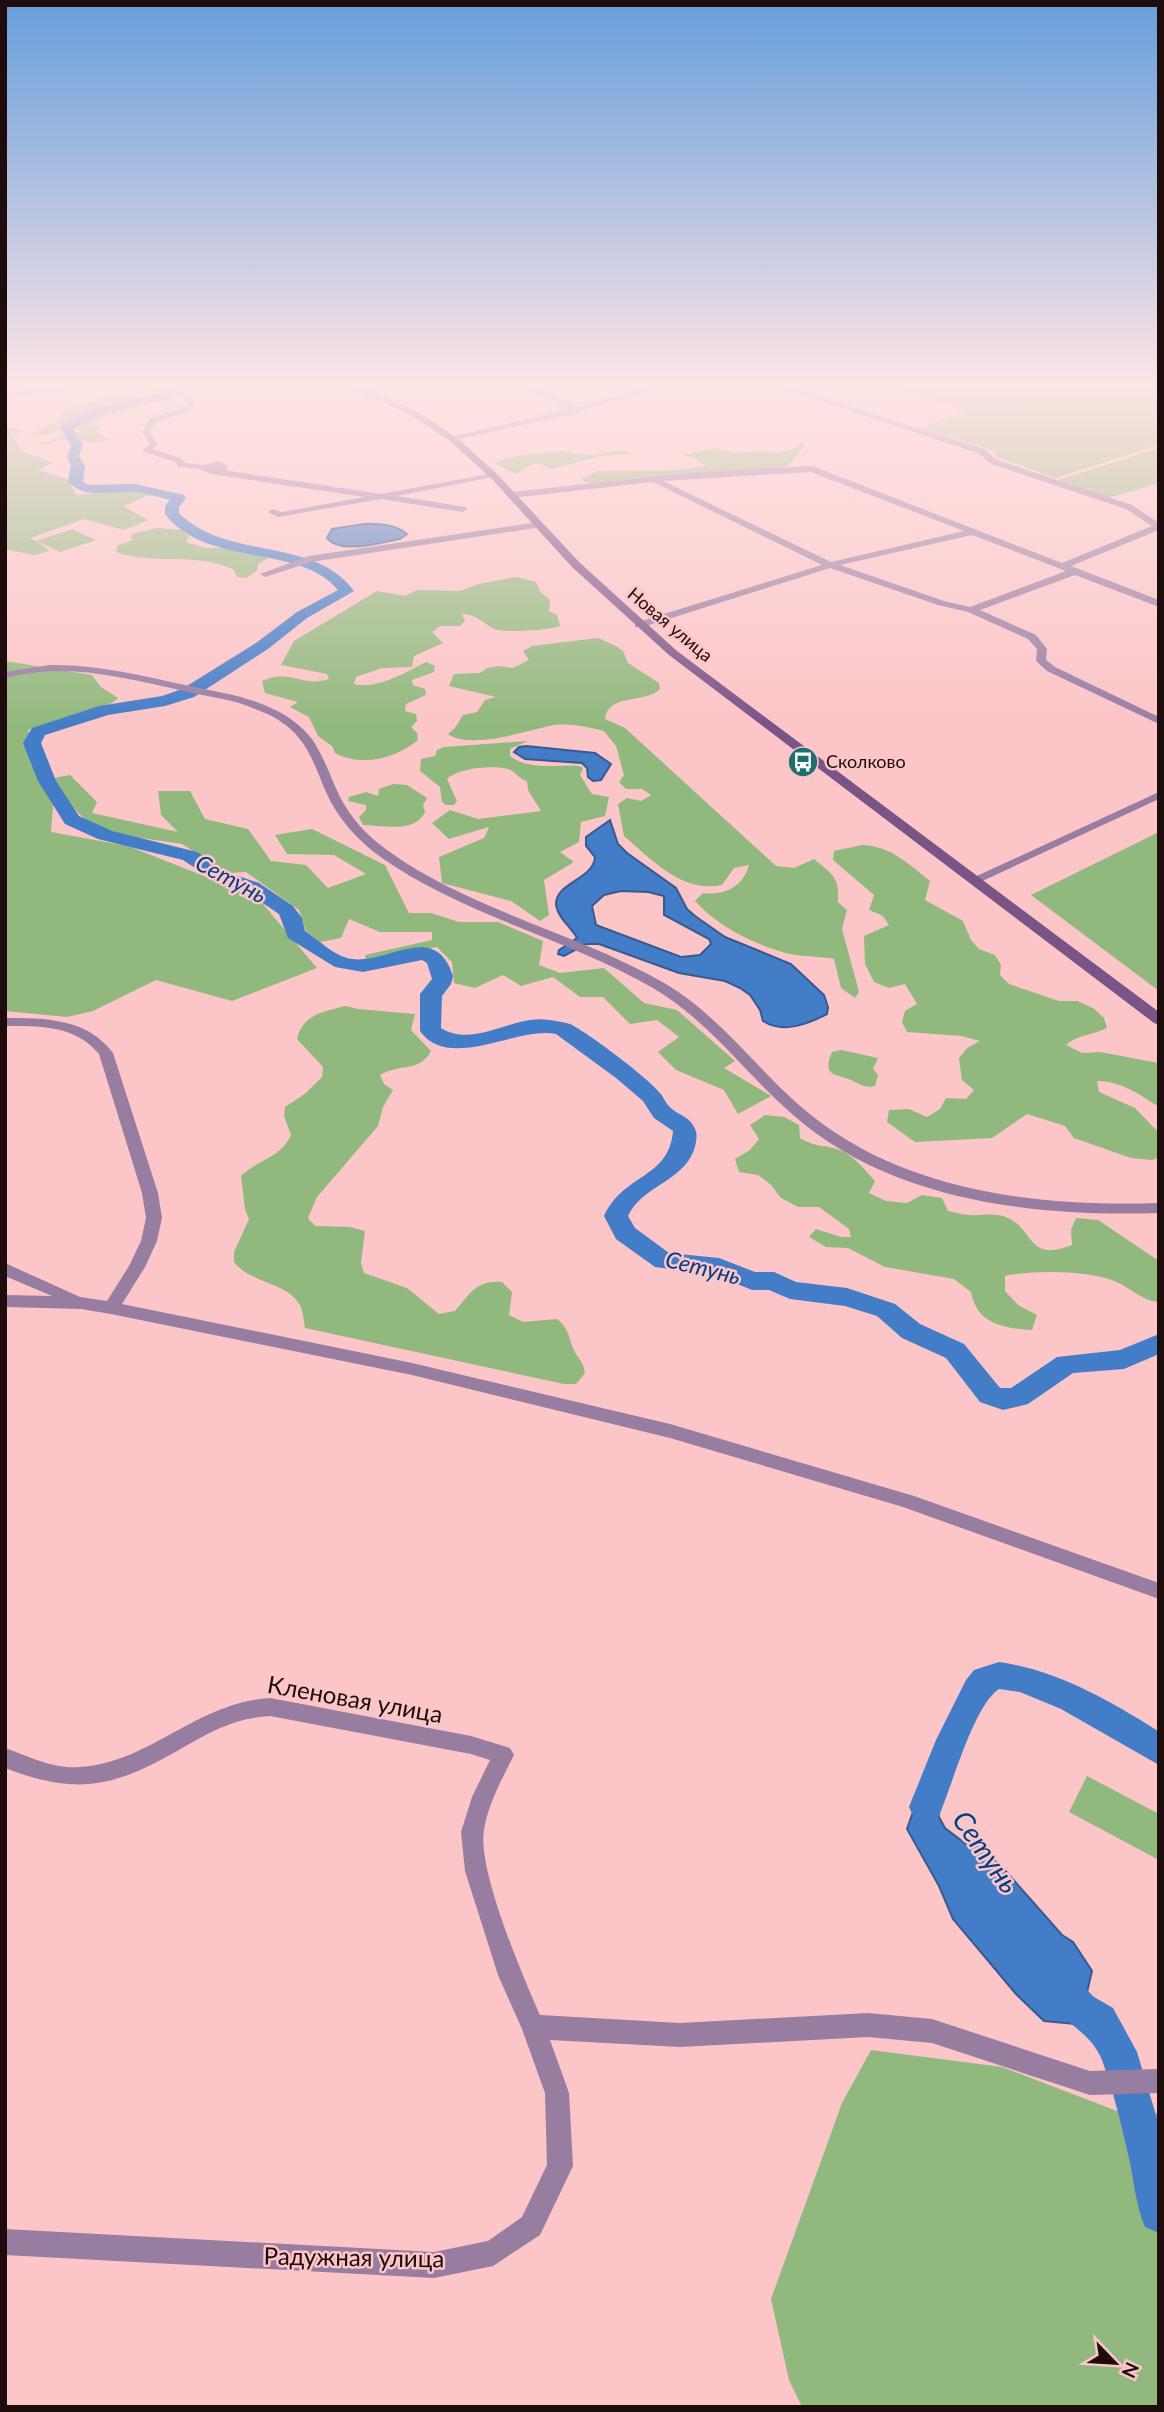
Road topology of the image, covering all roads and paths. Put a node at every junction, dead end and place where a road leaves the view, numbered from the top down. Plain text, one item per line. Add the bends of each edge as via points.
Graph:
1 (355, 501) edge
2 (408, 501) edge
3 (516, 501) edge
4 (697, 501) edge
5 (894, 501) edge
6 (1110, 501) edge
7 (463, 509) dead end
8 (272, 512) dead end
9 (539, 526) junction
10 (1158, 527) edge
11 (972, 532) junction
12 (830, 565) junction
13 (1061, 567) junction
14 (1073, 572) junction
15 (265, 574) dead end
16 (1159, 604) edge
17 (971, 610) junction
18 (639, 625) junction
19 (5, 675) edge
20 (1159, 721) edge
21 (1159, 795) edge
22 (974, 880) junction
23 (1159, 1020) edge
24 (5, 1022) edge
25 (1159, 1208) edge
26 (5, 1269) edge
27 (5, 1301) edge
28 (82, 1303) junction
29 (110, 1308) junction
30 (1159, 1591) edge
31 (503, 1755) joint
32 (5, 1757) edge
33 (533, 2027) junction
34 (1159, 2081) edge
35 (5, 2242) edge

1 - 8 street via 281,515
2 - 7 street
3 - 9 street, Новая улица
4 - 12 street
5 - 11 street
6 - 10 street via 1129,507
9 - 15 street via 309,559
9 - 18 street, Новая улица
10 - 13 street
11 - 12 street
11 - 13 street
12 - 17 street
12 - 18 street
13 - 14 street
14 - 16 street
14 - 17 street
17 - 20 street via 1031,637 1042,649 1041,660 1051,669
18 - 22 street, Новая улица
19 - 25 street via 68,668 253,703 297,729 338,804 383,853 447,893 589,951 678,997 707,1019 766,1083 827,1133 884,1164 982,1196 1086,1210
21 - 22 street
22 - 23 street, Новая улица
24 - 29 street via 67,1027 91,1037 106,1053 154,1218 137,1267
26 - 28 street
27 - 28 street
28 - 29 street
29 - 30 street via 412,1369 670,1431 907,1501
31 - 32 street, Кленовая улица via 270,1707 240,1710 102,1776 49,1774
31 - 33 street, Радужная улица via 472,1832 476,1871 510,1975
33 - 34 street via 680,2035 868,2025 932,2031 1090,2083
33 - 35 street, Радужная улица via 557,2093 560,2166 531,2226 493,2253 434,2265

